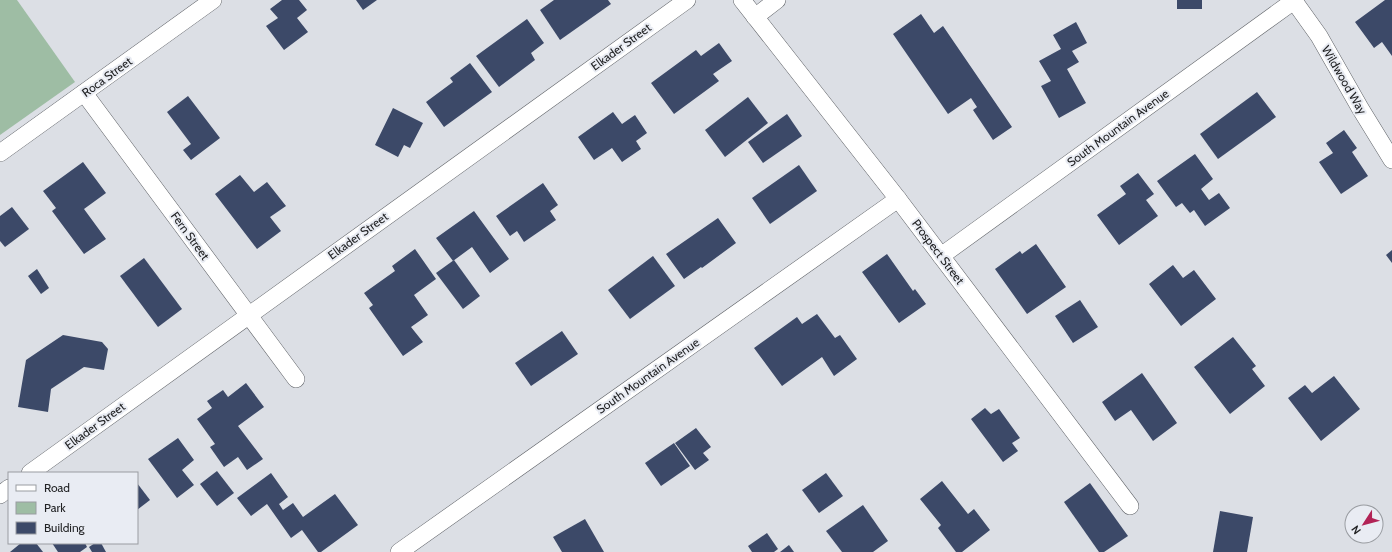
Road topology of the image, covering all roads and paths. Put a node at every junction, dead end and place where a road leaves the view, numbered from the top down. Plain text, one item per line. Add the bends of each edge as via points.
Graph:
1 (213, 0) edge
2 (687, 0) edge
3 (742, 0) edge
4 (777, 0) edge
5 (1294, 0) edge
6 (755, 17) junction
7 (84, 93) junction
8 (0, 153) edge
9 (1392, 160) edge
10 (898, 199) junction
11 (941, 256) junction
12 (248, 315) junction
13 (296, 379) dead end
14 (31, 472) edge
15 (8, 489) edge
16 (0, 495) edge
17 (1130, 506) dead end
18 (399, 552) edge

1 - 7 street, Roca Street
2 - 12 street, Elkader Street
3 - 6 street, Prospect Street
4 - 6 street
5 - 9 street, Wildwood Way via 1319,36
5 - 11 street, South Mountain Avenue
6 - 10 street, Prospect Street
7 - 8 street, Roca Street
7 - 12 street, Fern Street
10 - 11 street, Prospect Street
10 - 18 street, South Mountain Avenue
11 - 17 street, Prospect Street
12 - 13 street, Fern Street
12 - 14 street, Elkader Street
15 - 16 street

